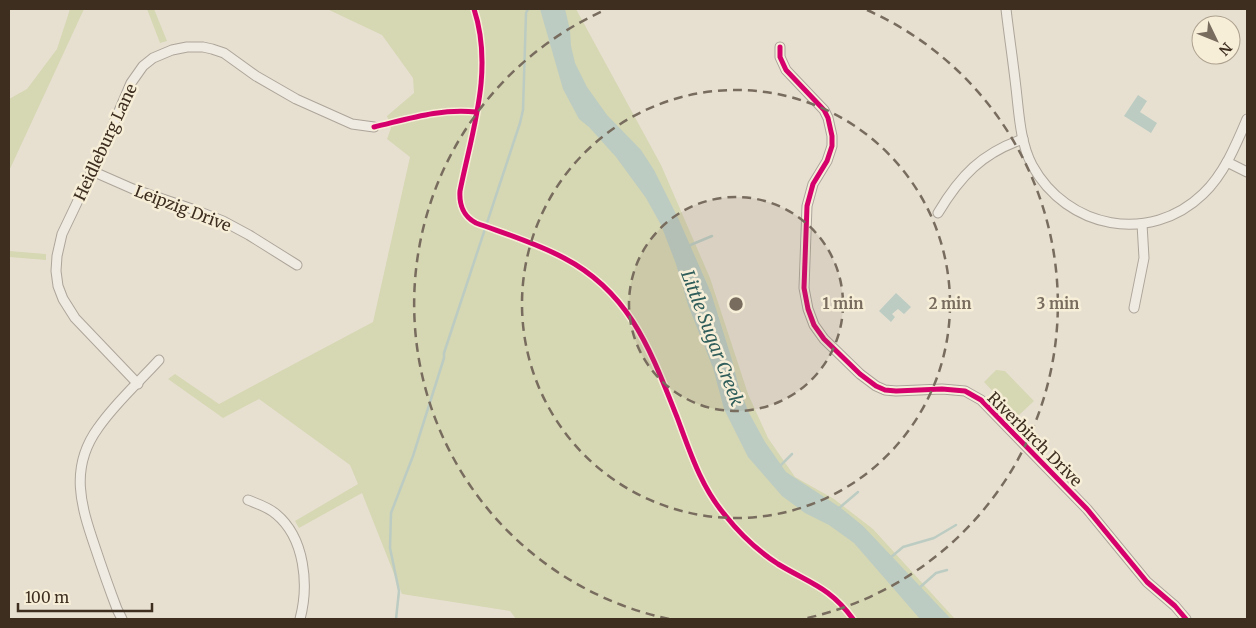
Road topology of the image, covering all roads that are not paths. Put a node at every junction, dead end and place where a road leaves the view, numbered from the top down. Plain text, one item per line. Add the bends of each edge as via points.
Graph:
1 (1006, 9) edge
2 (780, 47) dead end
3 (1247, 120) edge
4 (374, 127) dead end
5 (1023, 139) junction
6 (1227, 162) junction
7 (92, 171) junction
8 (1247, 172) edge
9 (938, 213) dead end
10 (1142, 224) junction
11 (297, 265) dead end
12 (1134, 308) dead end
13 (160, 360) dead end
14 (138, 384) junction
15 (248, 500) dead end
16 (122, 619) edge
17 (300, 619) edge
18 (1186, 619) edge

1 - 5 street
2 - 18 street, Riverbirch Drive via 780,57 786,70 824,110 831,128 832,146 813,184 808,206 804,288 810,317 819,332 876,386 896,391 965,391 981,400 1087,508 1147,582
3 - 6 street
4 - 7 street, Heidleburg Lane via 352,124 296,99 224,53 203,47 187,47 153,58 136,74
5 - 9 street via 996,150 975,165 951,192
5 - 10 street via 1039,177 1068,205 1108,222
6 - 8 street
6 - 10 street via 1214,182 1190,205
7 - 11 street, Leipzig Drive via 223,221
7 - 14 street, Heidleburg Lane via 60,242 56,271 58,286 75,318
10 - 12 street via 1144,258
13 - 14 street
14 - 16 street via 90,440 80,480 83,513
15 - 17 street via 275,513 295,543 304,573

